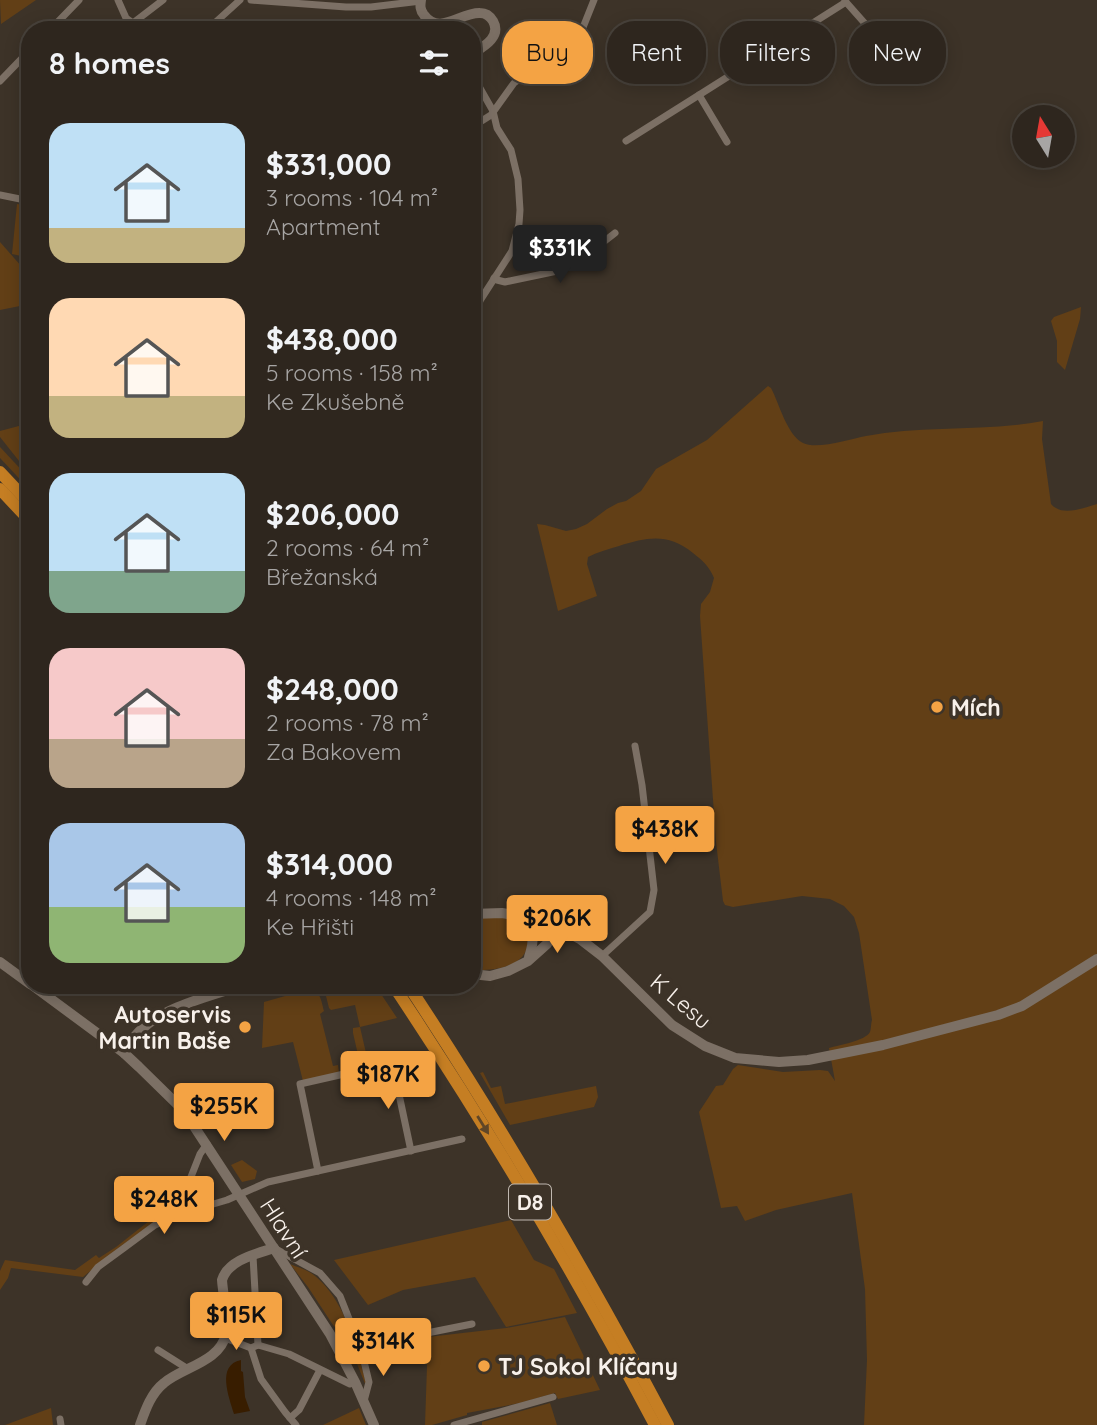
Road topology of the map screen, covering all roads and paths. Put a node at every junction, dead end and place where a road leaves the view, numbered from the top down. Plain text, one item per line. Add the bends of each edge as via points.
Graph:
1 (79, 0) edge
2 (118, 0) edge
3 (163, 0) edge
4 (240, 0) edge
5 (251, 0) edge
6 (421, 0) edge
7 (594, 0) edge
8 (845, 1) edge
9 (59, 21) edge
10 (130, 21) edge
11 (135, 21) edge
12 (217, 21) edge
13 (432, 21) edge
14 (452, 21) edge
15 (863, 21) edge
16 (481, 48) edge
17 (21, 59) edge
18 (0, 80) edge
19 (481, 90) edge
20 (699, 94) junction
21 (493, 111) junction
22 (481, 122) edge
23 (626, 141) dead end
24 (727, 142) dead end
25 (0, 195) edge
26 (21, 199) edge
27 (615, 233) dead end
28 (494, 278) junction
29 (481, 302) edge
30 (0, 472) edge
31 (0, 489) edge
32 (21, 494) edge
33 (21, 512) edge
34 (635, 746) dead end
35 (481, 914) edge
36 (518, 915) junction
37 (556, 926) junction
38 (602, 956) junction
39 (1097, 959) edge
40 (528, 961) junction
41 (0, 962) edge
42 (481, 975) edge
43 (21, 977) edge
44 (44, 994) edge
45 (216, 994) edge
46 (399, 994) edge
47 (414, 994) edge
48 (124, 1053) junction
49 (462, 1139) dead end
50 (207, 1144) junction
51 (411, 1151) junction
52 (318, 1171) junction
53 (239, 1194) junction
54 (176, 1215) junction
55 (274, 1248) junction
56 (253, 1256) junction
57 (86, 1282) dead end
58 (472, 1324) dead end
59 (225, 1338) junction
60 (255, 1346) junction
61 (158, 1350) dead end
62 (363, 1355) junction
63 (188, 1369) junction
64 (320, 1370) junction
65 (355, 1381) junction
66 (553, 1397) dead end
67 (364, 1401) junction
68 (293, 1422) edge
69 (477, 1422) edge
70 (140, 1425) edge
71 (374, 1425) edge
72 (454, 1425) edge
73 (655, 1425) edge
74 (668, 1425) edge

1 - 9 street
2 - 10 street
3 - 11 street
4 - 12 street
5 - 6 street via 358,7
6 - 13 street via 423,14
7 - 21 street via 576,44 514,83
8 - 15 street
8 - 20 street
14 - 16 street via 477,13 490,17 494,34
17 - 18 street
19 - 21 street
20 - 23 street
20 - 24 street
21 - 22 street
21 - 28 street via 516,166 520,210 512,251
25 - 26 street
27 - 28 street via 562,270 505,282
28 - 29 street
30 - 32 highway
31 - 33 highway
34 - 38 street via 654,890 650,912
35 - 36 street, K Lesu
36 - 37 street, K Lesu
36 - 40 street via 532,932
37 - 38 street, K Lesu
37 - 40 street via 547,943
38 - 39 street, K Lesu via 672,1025 705,1046 735,1058 779,1062 808,1060 964,1025 1022,1006
40 - 42 street via 508,971
41 - 43 street, Hlavní
44 - 48 street, Hlavní
45 - 48 street via 151,1021
46 -> 73 highway, D8 via 498,1147
47 - 74 highway, D8 via 514,1153
48 - 50 street, Hlavní via 176,1102
49 - 51 street
50 - 53 street, Hlavní
50 - 54 street
51 - 52 street
51 - 52 street via 393,1066 388,1064 300,1084
52 - 53 street
53 - 54 street
53 - 55 street, Hlavní
54 - 57 street via 116,1254
55 - 56 street
55 - 62 street via 320,1273 340,1296
55 - 65 street, Hlavní
56 - 59 street via 224,1273
56 - 60 street
58 - 62 street
59 - 60 street
59 - 63 street via 214,1354
60 - 64 street via 289,1354
60 - 68 street via 261,1379
61 - 63 street
62 - 67 street via 369,1382
63 - 70 street via 156,1390
64 - 65 street via 350,1384
64 - 68 street
65 - 67 street, Hlavní
66 - 69 street
67 - 71 street, Hlavní
69 - 72 street

